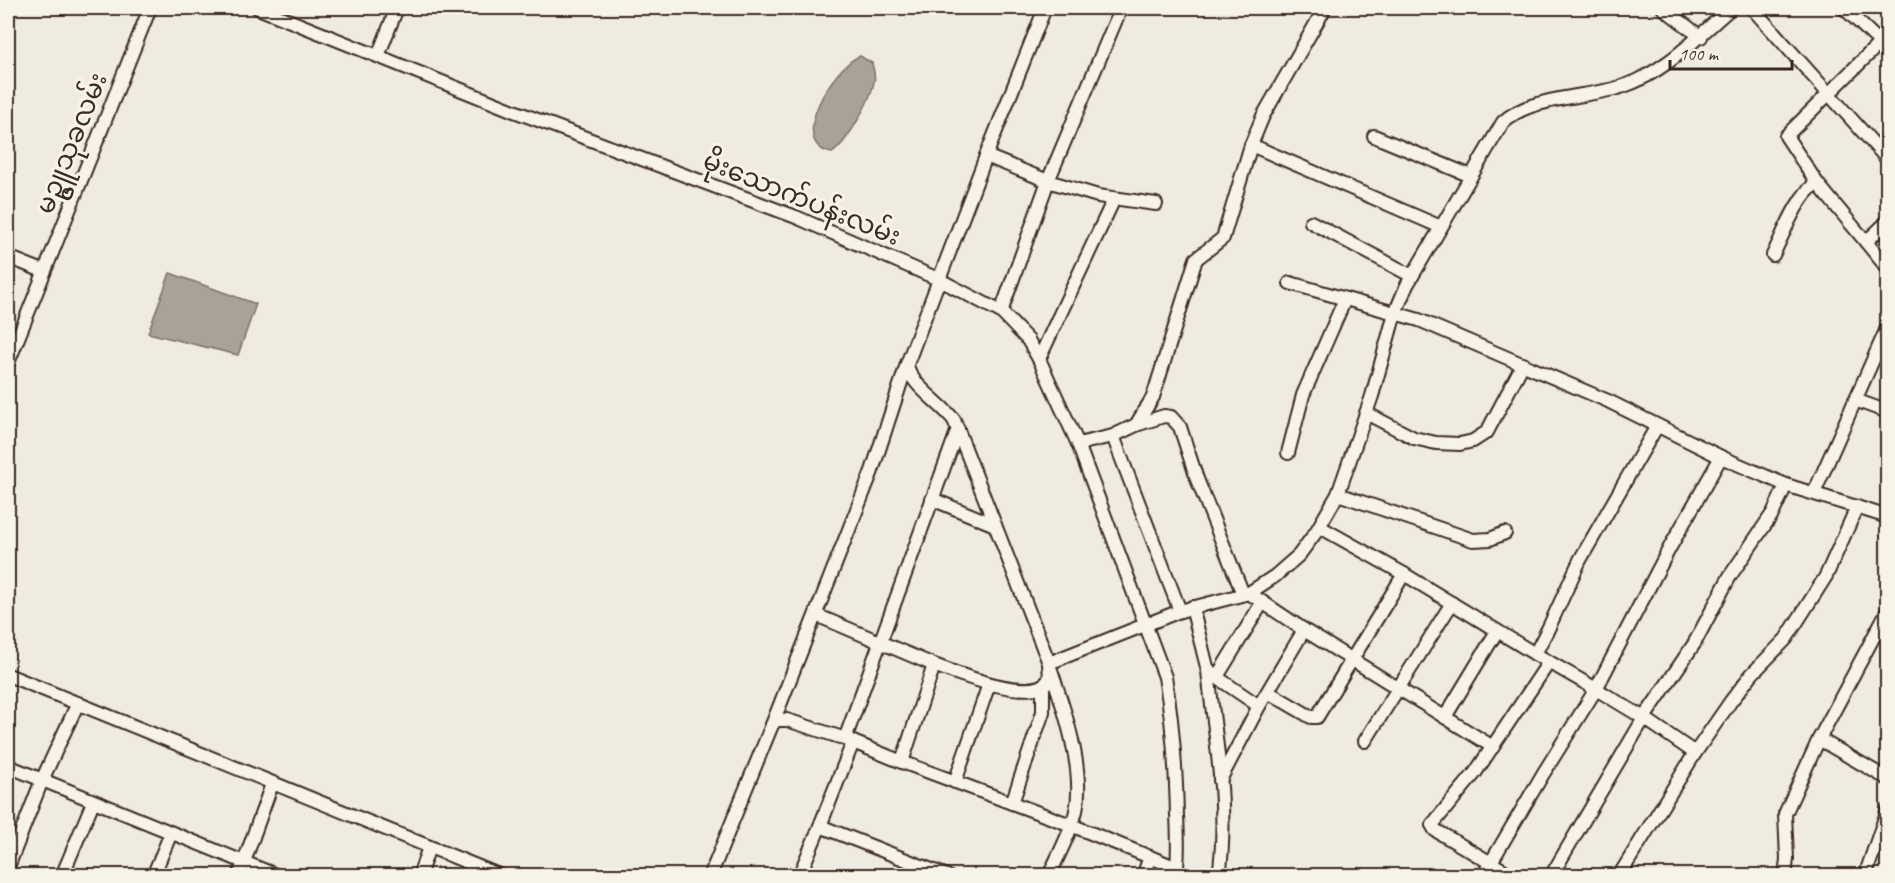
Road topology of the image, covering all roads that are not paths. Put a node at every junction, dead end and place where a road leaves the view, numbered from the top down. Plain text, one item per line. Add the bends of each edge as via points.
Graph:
1 (150, 8) edge
2 (258, 8) edge
3 (396, 8) edge
4 (1045, 8) edge
5 (1121, 8) edge
6 (1325, 8) edge
7 (1663, 8) edge
8 (1731, 8) edge
9 (1752, 8) edge
10 (1844, 8) edge
11 (282, 12) edge
12 (1701, 37) junction
13 (1885, 43) edge
14 (378, 56) junction
15 (1829, 92) junction
16 (1374, 136) dead end
17 (1251, 145) junction
18 (986, 156) junction
19 (1887, 160) edge
20 (1471, 176) junction
21 (1048, 181) junction
22 (1817, 183) junction
23 (1114, 199) junction
24 (1156, 204) dead end
25 (1887, 221) edge
26 (1311, 222) dead end
27 (1441, 227) junction
28 (1866, 242) junction
29 (1773, 255) dead end
30 (8, 257) edge
31 (1887, 269) edge
32 (43, 271) junction
33 (1412, 276) junction
34 (938, 279) junction
35 (1290, 283) dead end
36 (1345, 298) junction
37 (1001, 312) junction
38 (1395, 313) junction
39 (1887, 326) edge
40 (8, 358) edge
41 (1039, 358) junction
42 (907, 364) junction
43 (1523, 364) junction
44 (1856, 400) junction
45 (1887, 412) edge
46 (1366, 413) junction
47 (1136, 424) junction
48 (1657, 426) junction
49 (958, 429) junction
50 (1113, 436) junction
51 (1078, 444) junction
52 (1288, 453) dead end
53 (1721, 457) junction
54 (1786, 485) junction
55 (1814, 493) junction
56 (1338, 494) junction
57 (932, 499) junction
58 (1857, 507) junction
59 (1887, 517) edge
60 (995, 525) junction
61 (1320, 527) junction
62 (1505, 533) dead end
63 (1404, 574) junction
64 (1246, 593) junction
65 (1262, 603) junction
66 (1452, 603) junction
67 (1192, 607) junction
68 (1887, 610) edge
69 (1180, 611) junction
70 (816, 615) junction
71 (1146, 624) junction
72 (1304, 630) junction
73 (1497, 631) junction
74 (880, 643) junction
75 (1534, 654) junction
76 (1353, 660) junction
77 (1549, 662) junction
78 (1048, 663) junction
79 (934, 665) junction
80 (1210, 673) junction
81 (8, 675) edge
82 (989, 684) junction
83 (1043, 685) junction
84 (1596, 688) junction
85 (1399, 689) junction
86 (1268, 692) junction
87 (78, 704) junction
88 (1259, 706) junction
89 (1445, 717) junction
90 (1644, 718) junction
91 (772, 725) junction
92 (1819, 739) junction
93 (849, 740) junction
94 (1365, 741) dead end
95 (1493, 747) junction
96 (1695, 753) junction
97 (902, 762) junction
98 (8, 766) edge
99 (1887, 778) edge
100 (42, 780) junction
101 (1220, 780) junction
102 (955, 782) junction
103 (272, 784) junction
104 (93, 801) junction
105 (1012, 803) junction
106 (1887, 809) edge
107 (820, 825) junction
108 (1071, 825) junction
109 (171, 833) junction
110 (429, 847) junction
111 (1150, 857) junction
112 (244, 862) junction
113 (1491, 862) junction
114 (8, 867) edge
115 (1177, 872) edge
116 (62, 876) edge
117 (153, 876) edge
118 (239, 876) edge
119 (278, 876) edge
120 (419, 876) edge
121 (501, 876) edge
122 (710, 876) edge
123 (799, 876) edge
124 (947, 876) edge
125 (1049, 876) edge
126 (1143, 876) edge
127 (1220, 876) edge
128 (1483, 876) edge
129 (1513, 876) edge
130 (1551, 876) edge
131 (1619, 876) edge
132 (1785, 876) edge
133 (1864, 876) edge

1 - 32 street, မဥ္ဇူသုခလမ်း
2 - 11 street, မိုးသောက်ပန်းလမ်း
3 - 14 street
4 - 18 street
5 - 21 street
6 - 17 street via 1263,116
7 - 12 street
8 - 12 street
9 - 15 street
10 - 13 street
11 - 14 street, မိုးသောက်ပန်းလမ်း
12 - 20 street via 1679,55 1624,86 1511,114
13 - 15 street
14 - 34 street, မိုးသောက်ပန်းလမ်း via 795,217
15 - 19 street
15 - 22 street via 1786,136
16 - 20 street
17 - 27 street
17 - 47 street via 1223,238 1196,259 1153,397
18 - 21 street
18 - 34 street
20 - 27 street
21 - 23 street
21 - 37 street
22 - 28 street
22 - 29 street via 1803,198
23 - 24 street
23 - 41 street
25 - 28 street
26 - 33 street
27 - 33 street
28 - 31 street
30 - 32 street
32 - 40 street, မဥ္ဇူသုခလမ်း
33 - 38 street
34 - 37 street, မိုးသောက်ပန်းလမ်း
34 - 42 street
35 - 36 street
36 - 38 street
36 - 52 street via 1303,395
37 - 41 street, မိုးသောက်ပန်းလမ်း
38 - 43 street
38 - 46 street
39 - 44 street
41 - 51 street, မိုးသောက်ပန်းလမ်း
42 - 49 street via 913,379 945,408
42 - 70 street via 872,471
43 - 46 street via 1487,432 1473,441 1436,443 1414,438
43 - 48 street
44 - 45 street
44 - 55 street
46 - 56 street
47 - 50 street
47 - 64 street via 1164,416 1171,417 1180,427 1197,479
48 - 53 street
48 - 75 street via 1580,560
49 - 57 street
49 - 60 street
50 - 51 street
50 - 69 street
51 - 71 street, မိုးသောက်ပန်းလမ်း
53 - 54 street
53 - 84 street
54 - 55 street
54 - 90 street via 1694,644
55 - 58 street
56 - 61 street
56 - 62 street via 1473,540
57 - 60 street
57 - 74 street
58 - 59 street
58 - 96 street via 1826,576 1786,639 1752,674
60 - 78 street
61 - 63 street
61 - 64 street via 1299,555 1275,576
63 - 66 street
63 - 76 street
64 - 65 street
64 - 67 street
65 - 72 street
65 - 80 street via 1220,674
66 - 73 street
66 - 85 street
67 - 69 street
67 - 80 street
68 - 92 street
69 - 71 street
70 - 74 street
70 - 91 street
71 - 78 street
71 - 115 street, မိုးသောက်ပန်းလမ်း via 1170,708 1177,792
72 - 76 street
72 - 86 street
73 - 75 street
73 - 89 street
74 - 79 street
74 - 93 street
75 - 77 street
76 - 85 street
76 - 86 street via 1317,717
77 - 84 street
77 - 95 street
78 - 83 street via 1049,678
78 - 108 street via 1076,763 1078,798
79 - 82 street
79 - 97 street
80 - 88 street
80 - 101 street
81 - 87 street
82 - 83 street via 1026,690
82 - 102 street
83 - 105 street via 1043,712
84 - 90 street
84 - 113 street
85 - 89 street
85 - 94 street
86 - 88 street
87 - 100 street
87 - 103 street
88 - 101 street
89 - 95 street
90 - 96 street
90 - 130 street
91 - 93 street via 776,720 787,720
91 - 122 street
92 - 99 street
92 - 132 street via 1785,814
93 - 97 street
93 - 107 street
95 - 113 street via 1432,825
96 - 131 street
97 - 102 street
98 - 100 street
100 - 104 street
100 - 114 street
101 - 127 street
102 - 105 street
103 - 110 street
103 - 112 street
104 - 109 street
104 - 116 street
105 - 108 street
106 - 133 street
107 - 123 street
107 - 124 street
108 - 111 street
108 - 125 street
109 - 112 street
109 - 117 street
110 - 120 street
110 - 121 street
111 - 115 street
111 - 126 street
112 - 118 street
112 - 119 street
113 - 128 street
113 - 129 street

